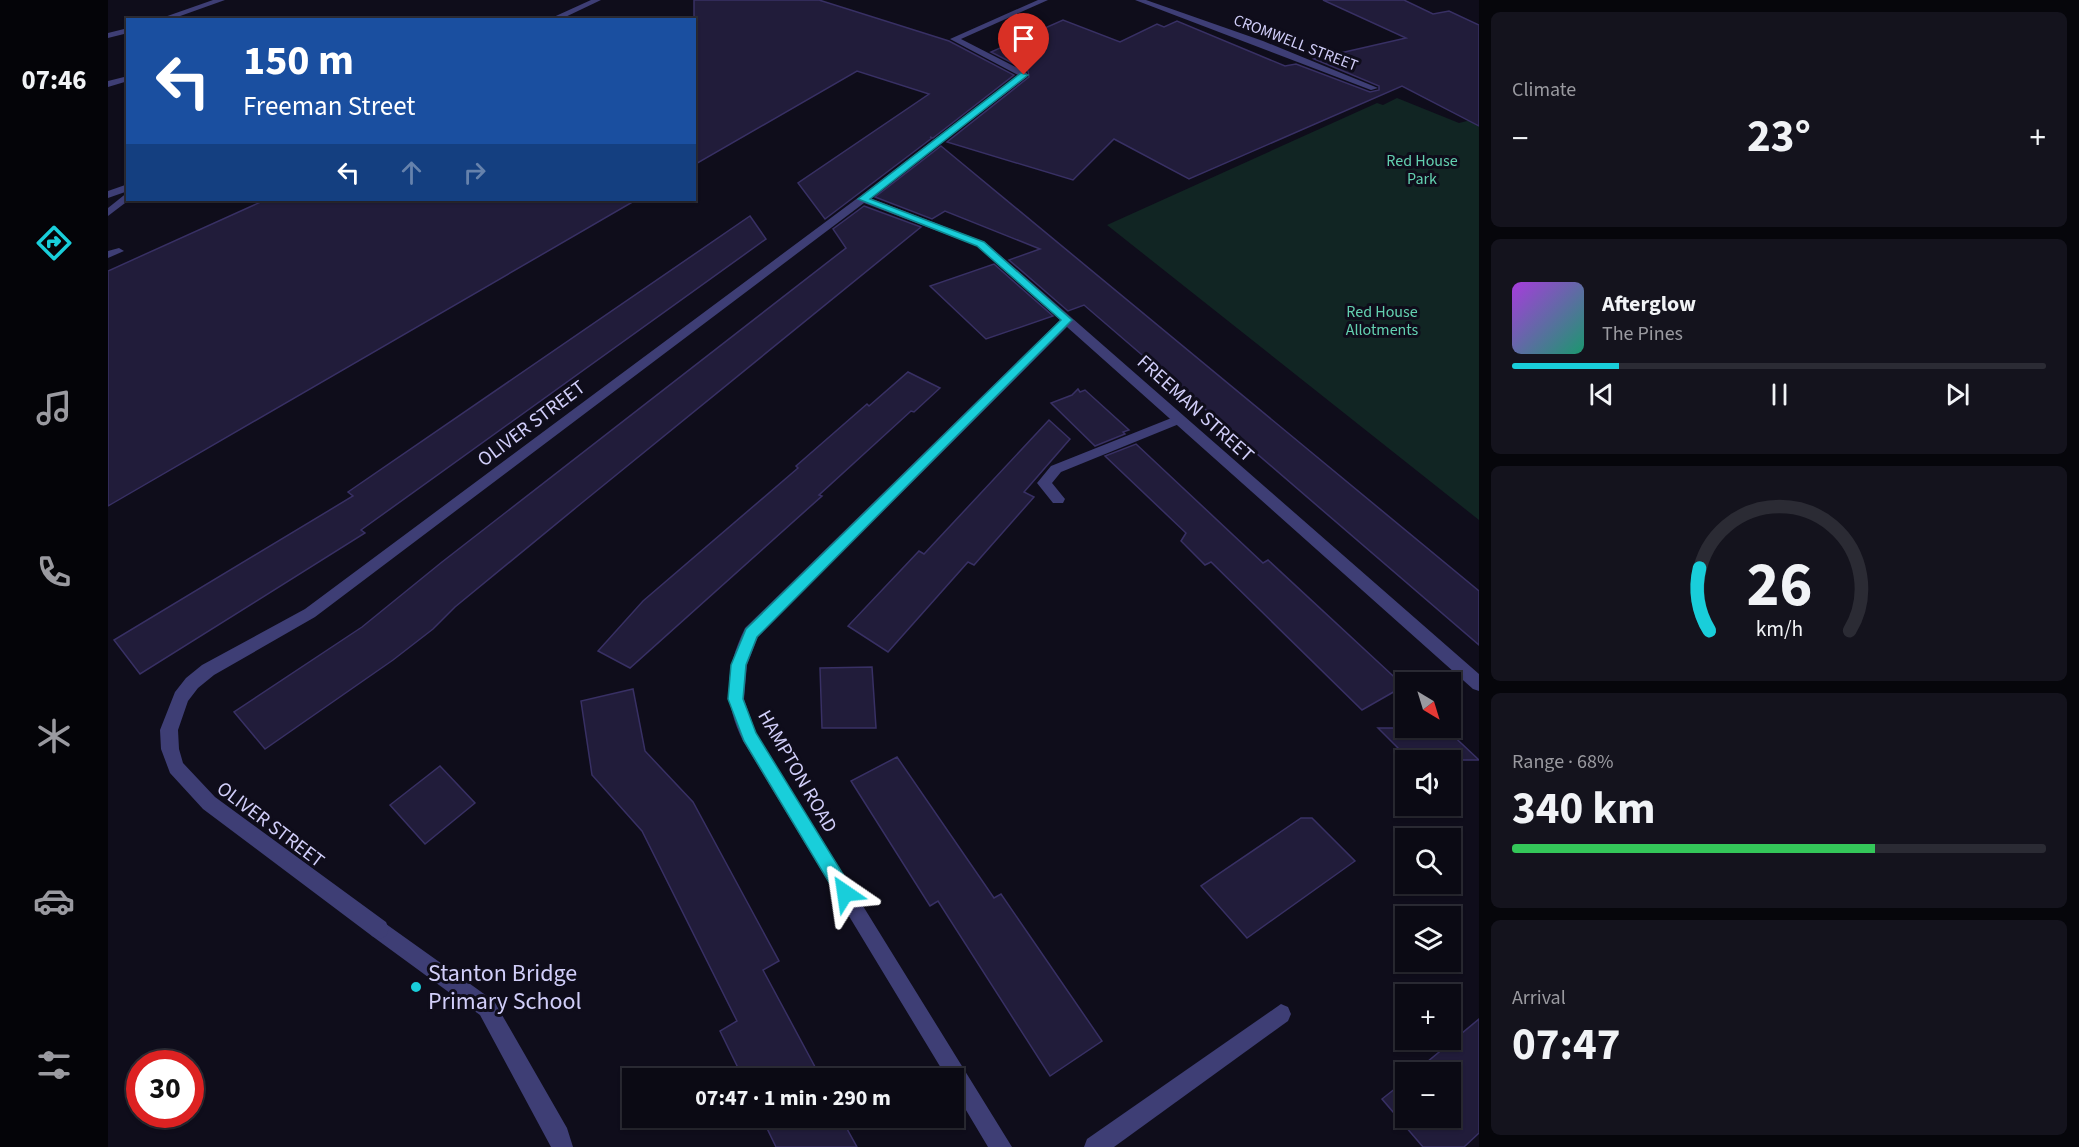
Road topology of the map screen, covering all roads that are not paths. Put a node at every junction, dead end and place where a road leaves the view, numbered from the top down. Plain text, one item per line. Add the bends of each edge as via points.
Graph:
1 (221, 0) edge
2 (597, 0) edge
3 (1044, 0) edge
4 (1139, 0) edge
5 (166, 18) edge
6 (556, 18) edge
7 (126, 31) edge
8 (108, 36) edge
9 (126, 79) edge
10 (108, 84) edge
11 (1374, 88) dead end
12 (126, 188) edge
13 (108, 195) edge
14 (126, 197) edge
15 (863, 199) junction
16 (108, 213) edge
17 (119, 251) dead end
18 (108, 255) edge
19 (1067, 320) junction
20 (1179, 419) junction
21 (1058, 500) dead end
22 (1479, 684) edge
23 (1281, 1014) dead end
24 (562, 1147) edge
25 (1001, 1147) edge
26 (1095, 1147) edge

1 - 5 street
2 - 6 street
3 - 15 street, OLIVER STREET via 954,39 1024,75
4 - 11 street, CROMWELL STREET
7 - 8 street
9 - 10 street
12 - 13 street
14 - 16 street
15 - 19 street, FREEMAN STREET via 981,244
15 - 24 street, OLIVER STREET via 310,613 208,670 181,697 169,730 176,767 209,803 487,1008
17 - 18 street
19 - 20 street, FREEMAN STREET
19 - 25 street, HAMPTON ROAD via 751,633 739,665 736,699 749,736
20 - 21 street via 1056,468 1044,483
20 - 22 street, FREEMAN STREET
23 - 26 street

